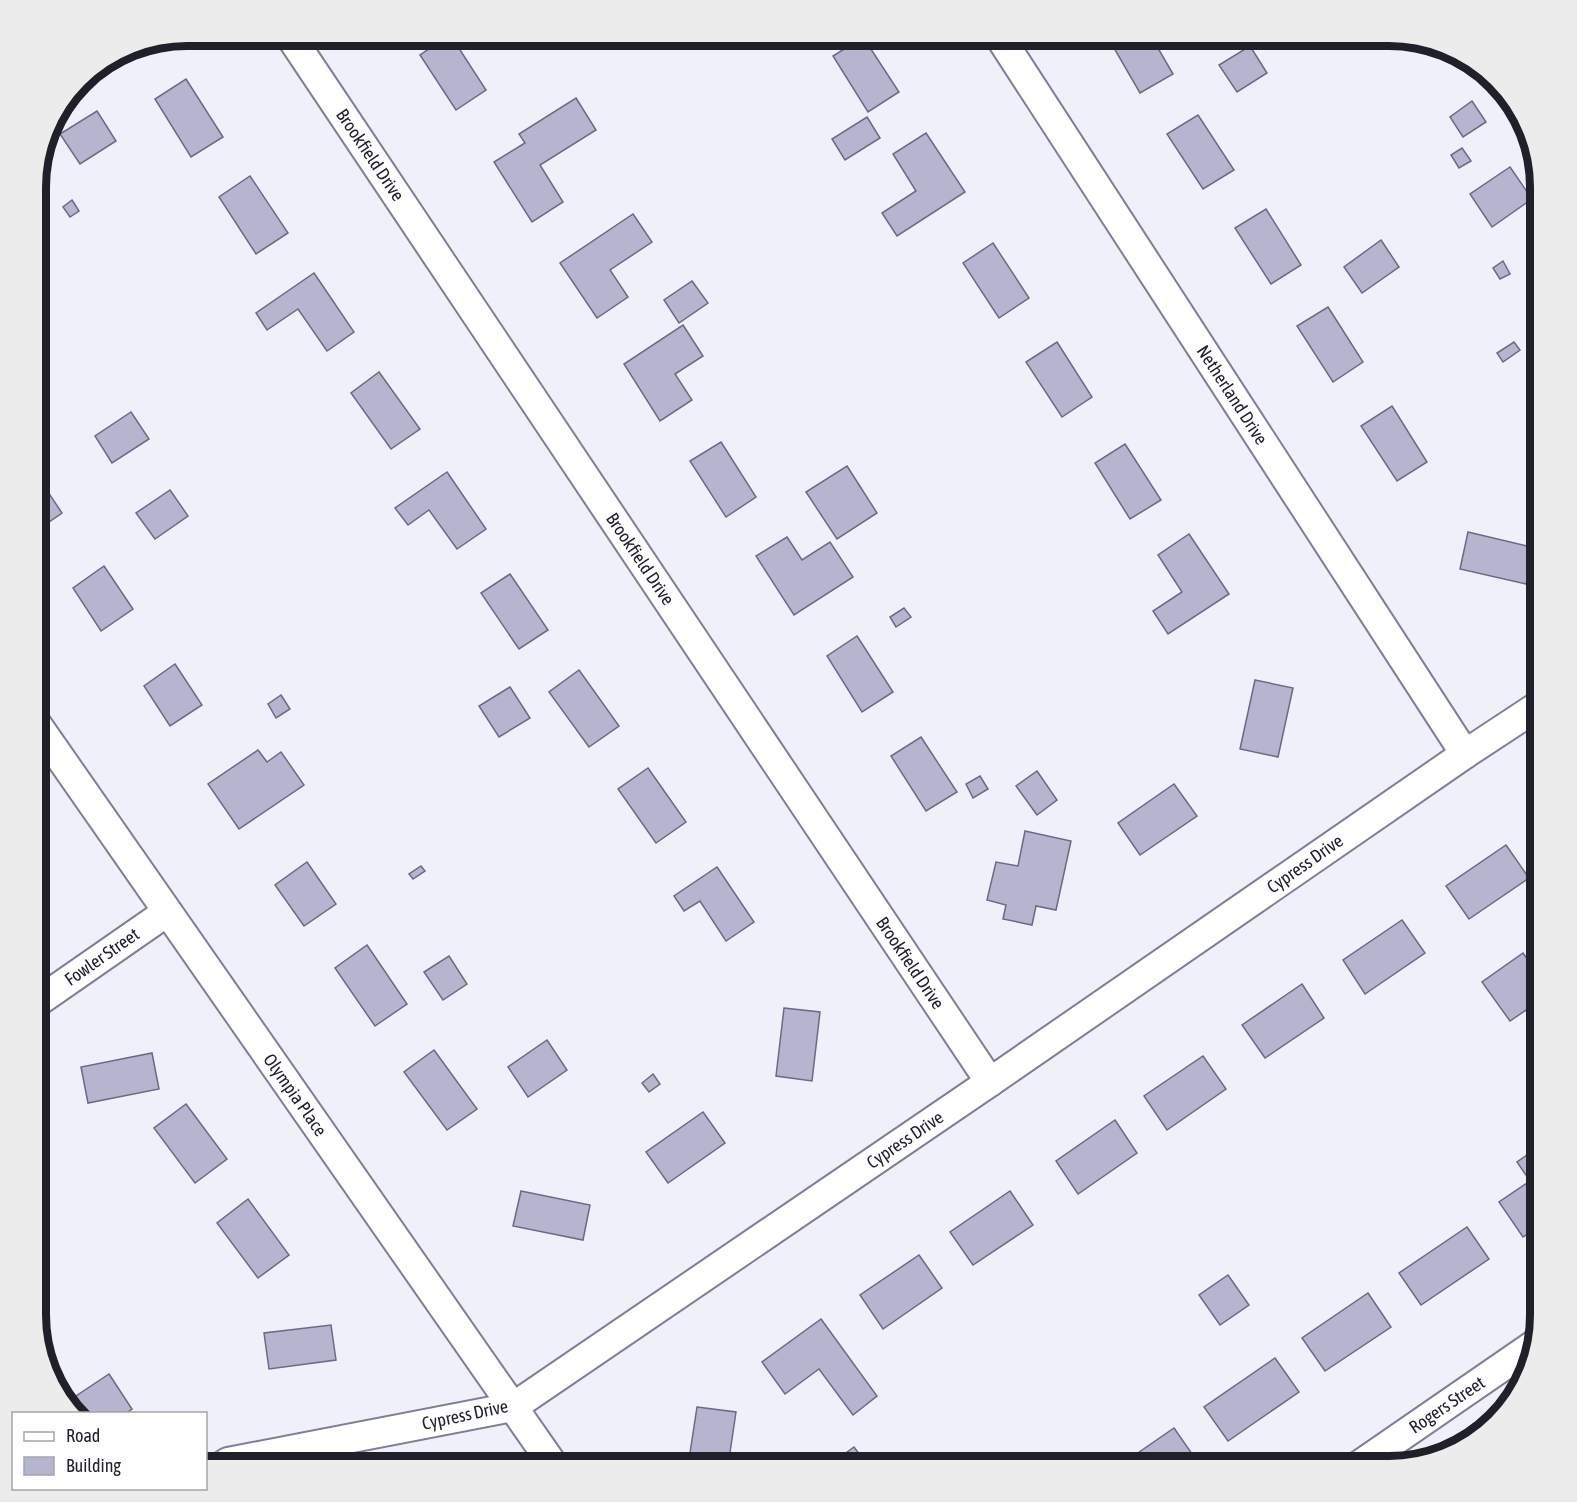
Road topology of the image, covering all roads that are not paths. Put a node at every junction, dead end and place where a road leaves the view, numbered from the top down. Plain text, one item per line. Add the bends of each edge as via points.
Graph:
1 (1006, 46) edge
2 (297, 47) edge
3 (1530, 711) edge
4 (47, 739) edge
5 (1465, 754) junction
6 (167, 912) junction
7 (47, 995) edge
8 (990, 1082) junction
9 (1526, 1350) edge
10 (513, 1407) junction
11 (259, 1456) edge
12 (547, 1456) edge
13 (1373, 1456) edge

1 - 5 street, Netherland Drive
2 - 8 street, Brookfield Drive
3 - 5 street, Cypress Drive
4 - 6 street, Olympia Place
5 - 8 street, Cypress Drive
6 - 7 street, Fowler Street
6 - 10 street, Olympia Place
8 - 10 street, Cypress Drive
9 - 13 street, Rogers Street
10 - 11 street, Cypress Drive
10 - 12 street, Olympia Place

